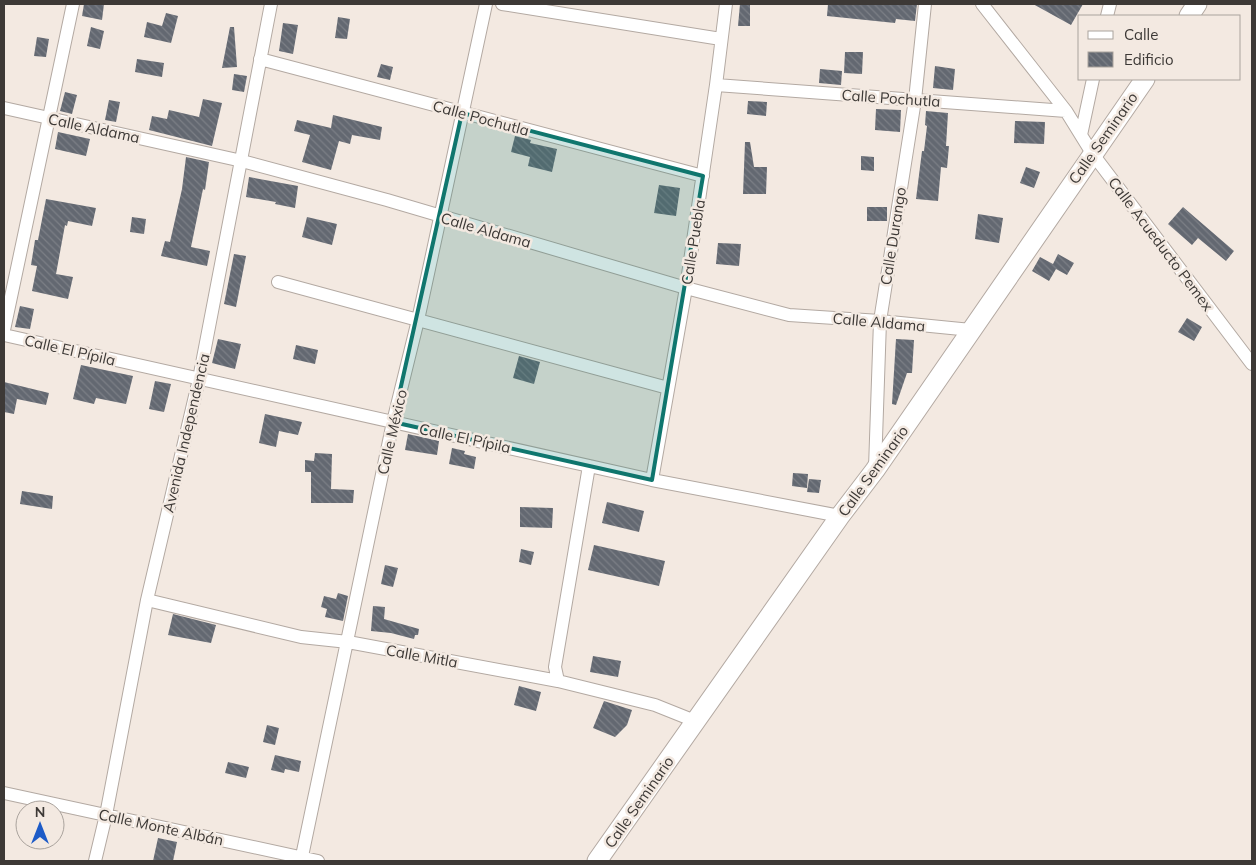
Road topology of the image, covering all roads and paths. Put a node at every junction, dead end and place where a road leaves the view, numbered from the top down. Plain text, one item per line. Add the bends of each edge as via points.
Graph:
1 (72, 4) edge
2 (271, 4) edge
3 (486, 4) edge
4 (502, 4) edge
5 (726, 4) edge
6 (926, 4) edge
7 (982, 4) edge
8 (1197, 4) edge
9 (1190, 15) edge
10 (721, 39) junction
11 (260, 58) junction
12 (1093, 80) edge
13 (1144, 80) edge
14 (716, 85) junction
15 (914, 100) junction
16 (4, 108) edge
17 (1066, 111) junction
18 (462, 113) junction
19 (48, 118) junction
20 (1081, 135) junction
21 (1092, 153) junction
22 (242, 160) junction
23 (703, 176) junction
24 (440, 217) junction
25 (278, 282) dead end
26 (686, 288) junction
27 (418, 320) junction
28 (880, 321) junction
29 (4, 330) edge
30 (971, 330) junction
31 (4, 335) edge
32 (1252, 364) edge
33 (199, 379) junction
34 (668, 388) junction
35 (393, 422) junction
36 (589, 466) junction
37 (875, 470) junction
38 (652, 480) junction
39 (840, 516) junction
40 (147, 600) junction
41 (348, 642) junction
42 (558, 681) junction
43 (695, 722) junction
44 (4, 793) edge
45 (106, 815) junction
46 (301, 860) edge
47 (95, 861) edge
48 (318, 861) edge
49 (597, 861) edge

1 - 19 street
2 - 11 street, Avenida Independencia
3 - 18 street, Calle México
4 - 10 street
5 - 10 street, Calle Puebla
6 - 15 street, Calle Durango
7 - 17 street, Calle Acueducto Pemex
8 - 9 street
10 - 14 street, Calle Puebla
11 - 18 street, Calle Pochutla
11 - 22 street, Avenida Independencia
12 - 20 street
13 - 21 street, Calle Seminario
14 - 15 street, Calle Pochutla
14 - 23 street, Calle Puebla
15 - 17 street, Calle Pochutla
15 - 28 street, Calle Durango
16 - 19 street, Calle Aldama
17 - 20 street, Calle Acueducto Pemex
18 - 23 street, Calle Pochutla
18 - 24 street, Calle México
19 - 22 street, Calle Aldama
19 - 29 street
20 - 21 street, Calle Acueducto Pemex
21 - 30 street, Calle Seminario
21 - 32 street, Calle Acueducto Pemex
22 - 24 street, Calle Aldama
22 - 33 street, Avenida Independencia
23 - 26 street, Calle Puebla
24 - 26 street, Calle Aldama
24 - 27 street, Calle México
25 - 27 street
26 - 28 street, Calle Aldama via 789,315
26 - 34 street, Calle Puebla
27 - 34 street
27 - 35 street, Calle México
28 - 30 street, Calle Aldama
28 - 37 street, Calle Durango
30 - 37 street, Calle Seminario
31 - 33 street, Calle El Pípila
33 - 35 street, Calle El Pípila
33 - 40 street, Avenida Independencia
34 - 38 street, Calle Puebla
35 - 36 street, Calle El Pípila
35 - 41 street, Calle México
36 - 38 street, Calle El Pípila
36 - 42 street via 555,667
37 - 39 street, Calle Seminario
38 - 39 street, Calle El Pípila
39 - 43 street, Calle Seminario
40 - 41 street, Calle Mitla via 300,637
40 - 45 street, Avenida Independencia
41 - 42 street, Calle Mitla
41 - 46 street, Calle México
42 - 43 street, Calle Mitla via 655,705
43 - 49 street, Calle Seminario
44 - 45 street, Calle Monte Albán
45 - 46 street, Calle Monte Albán
45 - 47 street, Avenida Independencia
46 - 48 street, Calle Monte Albán

